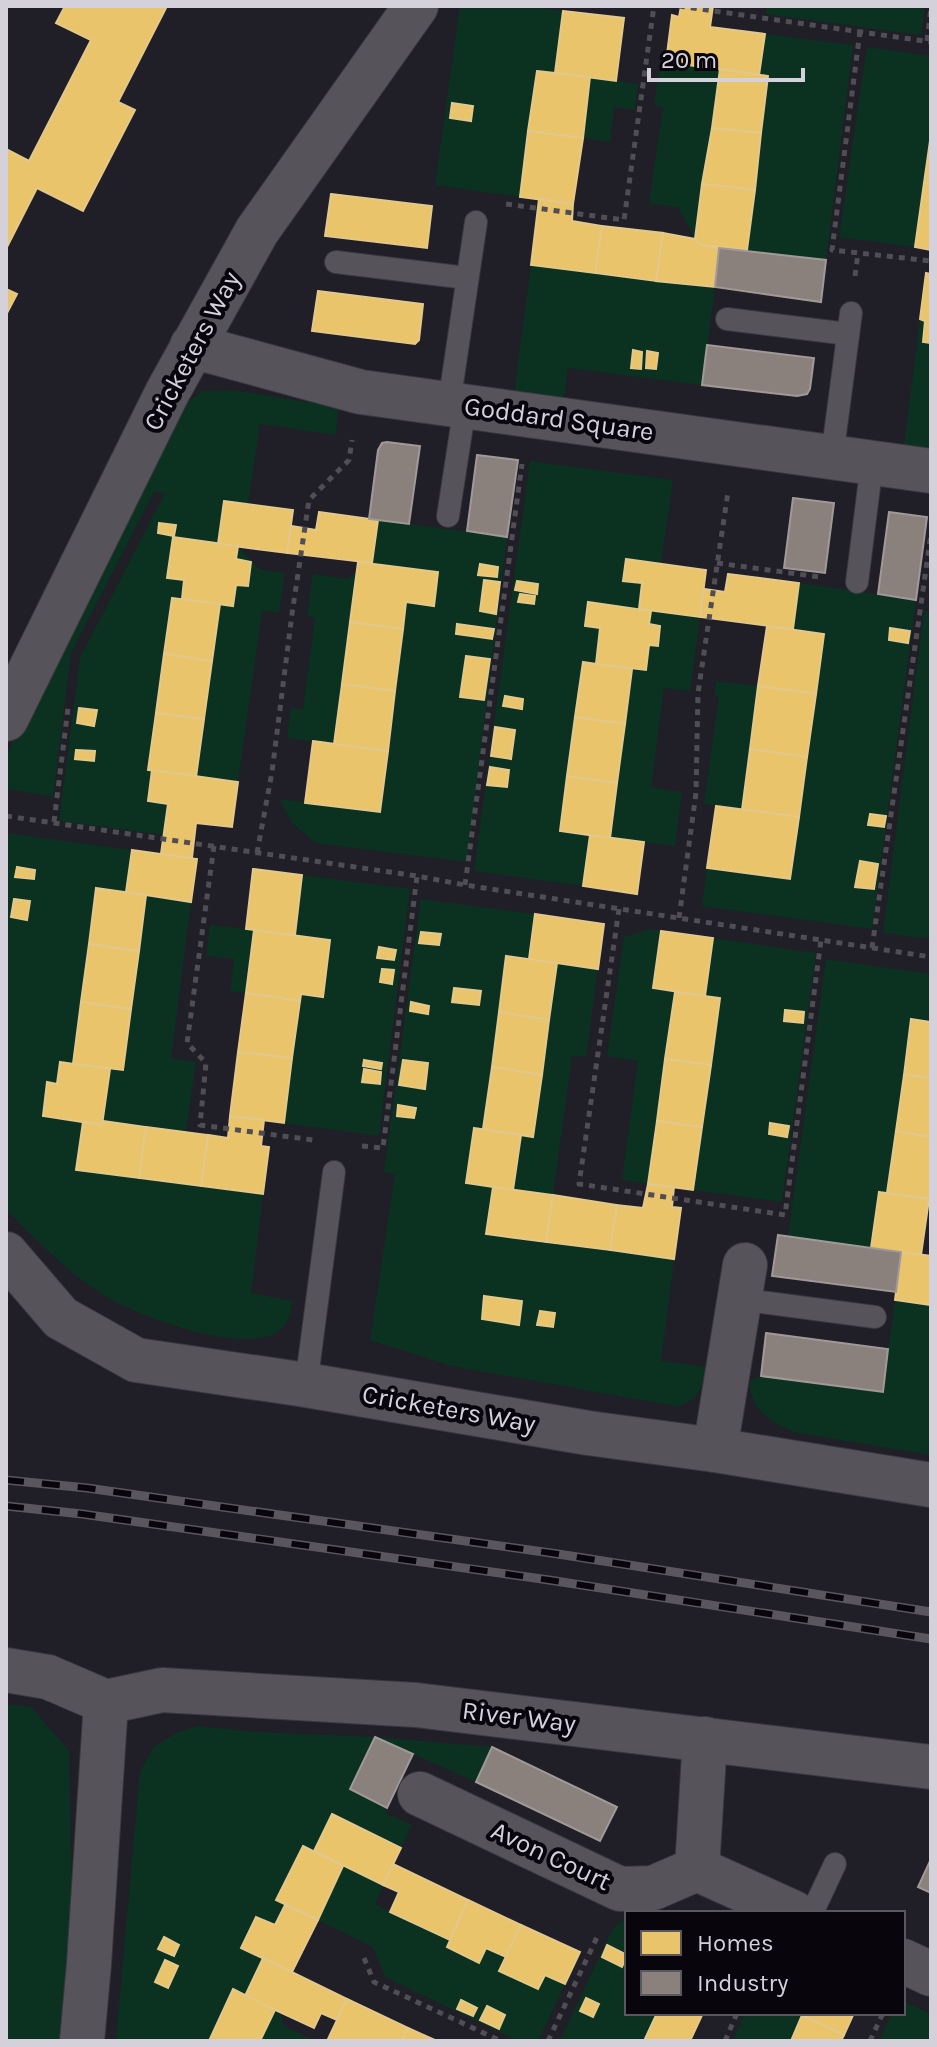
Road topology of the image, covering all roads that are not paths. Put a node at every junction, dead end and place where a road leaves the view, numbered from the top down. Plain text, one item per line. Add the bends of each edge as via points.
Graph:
1 (416, 6) edge
2 (476, 222) road end
3 (336, 262) dead end
4 (467, 278) junction
5 (727, 319) dead end
6 (192, 346) junction
7 (457, 405) junction
8 (852, 460) junction
9 (931, 471) edge
10 (448, 516) dead end
11 (857, 582) road end
12 (6, 719) edge
13 (334, 1172) dead end
14 (6, 1254) edge
15 (742, 1282) joint
16 (875, 1317) dead end
17 (306, 1385) junction
18 (715, 1450) junction
19 (931, 1485) edge
20 (6, 1670) edge
21 (106, 1702) junction
22 (705, 1739) junction
23 (931, 1767) edge
24 (420, 1794) dead end
25 (835, 1864) dead end
26 (697, 1869) junction
27 (790, 1911) edge
28 (813, 1911) edge
29 (905, 1962) edge
30 (931, 1974) edge
31 (82, 2041) edge

1 - 6 street, Cricketers Way via 257,231
2 - 4 lane
3 - 4 lane
4 - 7 lane
5 - 8 lane via 850,324
6 - 7 street, Goddard Square via 361,392
6 - 12 street, Cricketers Way
7 - 8 street, Goddard Square
7 - 10 lane
8 - 9 street, Goddard Square
8 - 11 lane
13 - 17 lane
14 - 17 street, Cricketers Way via 61,1318 136,1360
15 - 16 lane
15 - 18 street
17 - 18 street, Cricketers Way
18 - 19 street, Cricketers Way
20 - 21 street via 48,1677
21 - 22 street, River Way via 162,1690 400,1704
21 - 31 street
22 - 23 street, River Way
22 - 26 street
24 - 26 street, Avon Court via 620,1889 653,1888
25 - 28 lane
26 - 27 street
29 - 30 street

